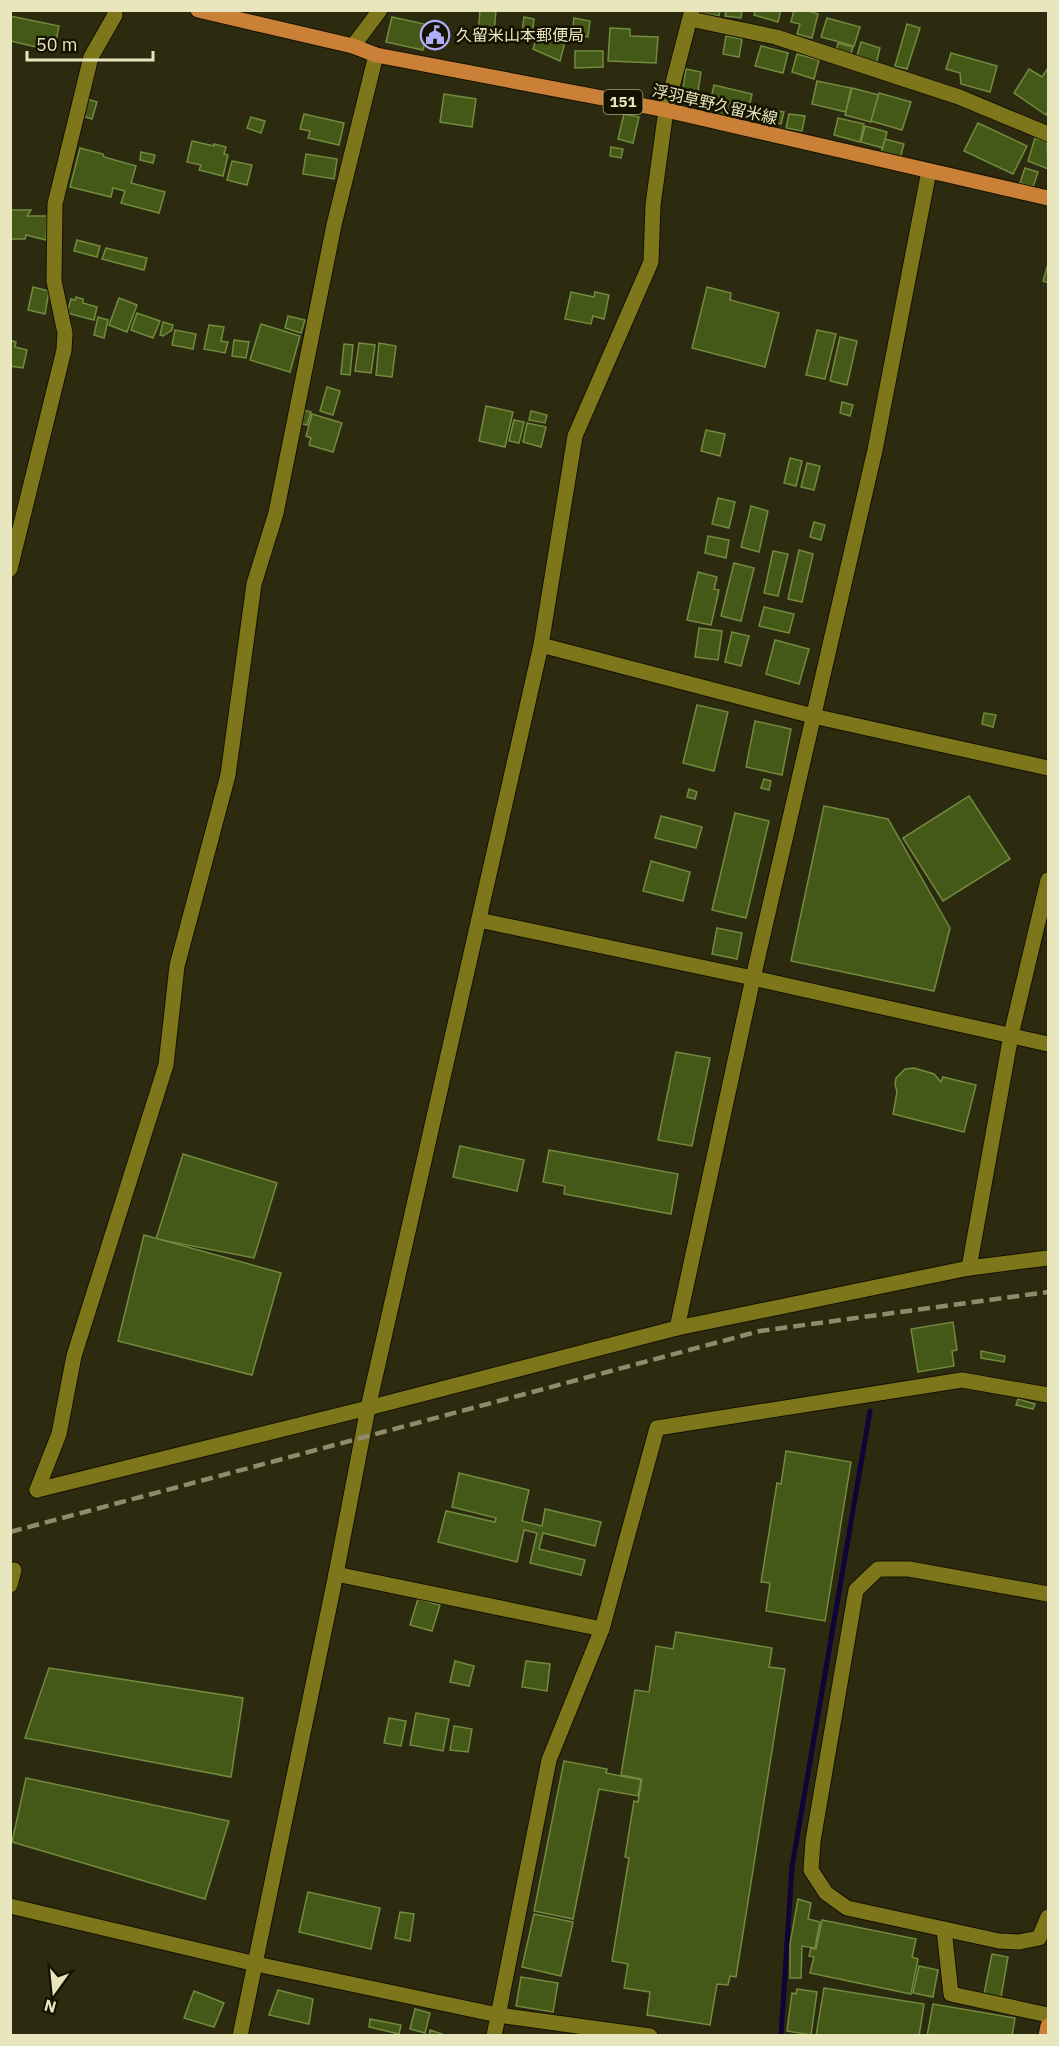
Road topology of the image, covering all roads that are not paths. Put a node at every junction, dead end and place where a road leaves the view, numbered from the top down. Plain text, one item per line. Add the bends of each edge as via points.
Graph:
1 (114, 10) edge
2 (198, 10) edge
3 (380, 10) edge
4 (691, 15) edge
5 (353, 46) junction
6 (376, 55) junction
7 (666, 110) junction
8 (1048, 134) edge
9 (929, 171) junction
10 (1048, 198) edge
11 (13, 549) edge
12 (10, 569) edge
13 (541, 645) junction
14 (813, 716) junction
15 (1048, 768) edge
16 (1048, 880) edge
17 (478, 920) junction
18 (753, 978) junction
19 (1011, 1035) junction
20 (1048, 1044) edge
21 (1048, 1258) edge
22 (969, 1268) junction
23 (677, 1328) junction
24 (1048, 1395) edge
25 (368, 1408) junction
26 (336, 1574) junction
27 (1048, 1594) edge
28 (602, 1629) junction
29 (10, 1906) edge
30 (1048, 1917) edge
31 (944, 1929) junction
32 (256, 1964) junction
33 (498, 2014) junction
34 (1048, 2015) edge
35 (1048, 2028) edge
36 (240, 2036) edge
37 (494, 2036) edge
38 (650, 2036) edge
39 (1046, 2036) edge

1 - 11 street via 116,15 91,57 55,204 54,281 65,333 64,350
2 - 5 main road, 浮羽草野久留米線 / 151
3 - 5 street
4 - 7 street
4 - 8 street via 776,37 959,97
5 - 6 main road, 浮羽草野久留米線 / 151
6 - 7 main road, 浮羽草野久留米線 / 151
6 - 25 street via 334,225 276,513 254,584 228,775 177,966 166,1065 74,1356 59,1434 37,1490
7 - 9 main road, 浮羽草野久留米線 / 151
7 - 13 street via 653,205 651,262 575,436
9 - 10 main road, 浮羽草野久留米線 / 151
9 - 14 street via 875,450
11 - 12 street
13 - 14 street
13 - 17 street
14 - 15 street
14 - 18 street
16 - 19 street
17 - 18 street
17 - 25 street
18 - 19 street
18 - 23 street
19 - 20 street
19 - 22 street
21 - 22 street
22 - 23 street
23 - 25 street
24 - 28 street via 962,1380 657,1428
25 - 26 street
26 - 28 street
26 - 32 street
27 - 31 street via 909,1569 878,1569 856,1590 811,1870 826,1893 847,1908
28 - 33 street via 549,1760
29 - 32 street
30 - 31 street via 1039,1938 1019,1942
31 - 34 street via 951,1994
32 - 33 street
32 - 36 street
33 - 37 street
33 - 38 street
35 - 39 main road

